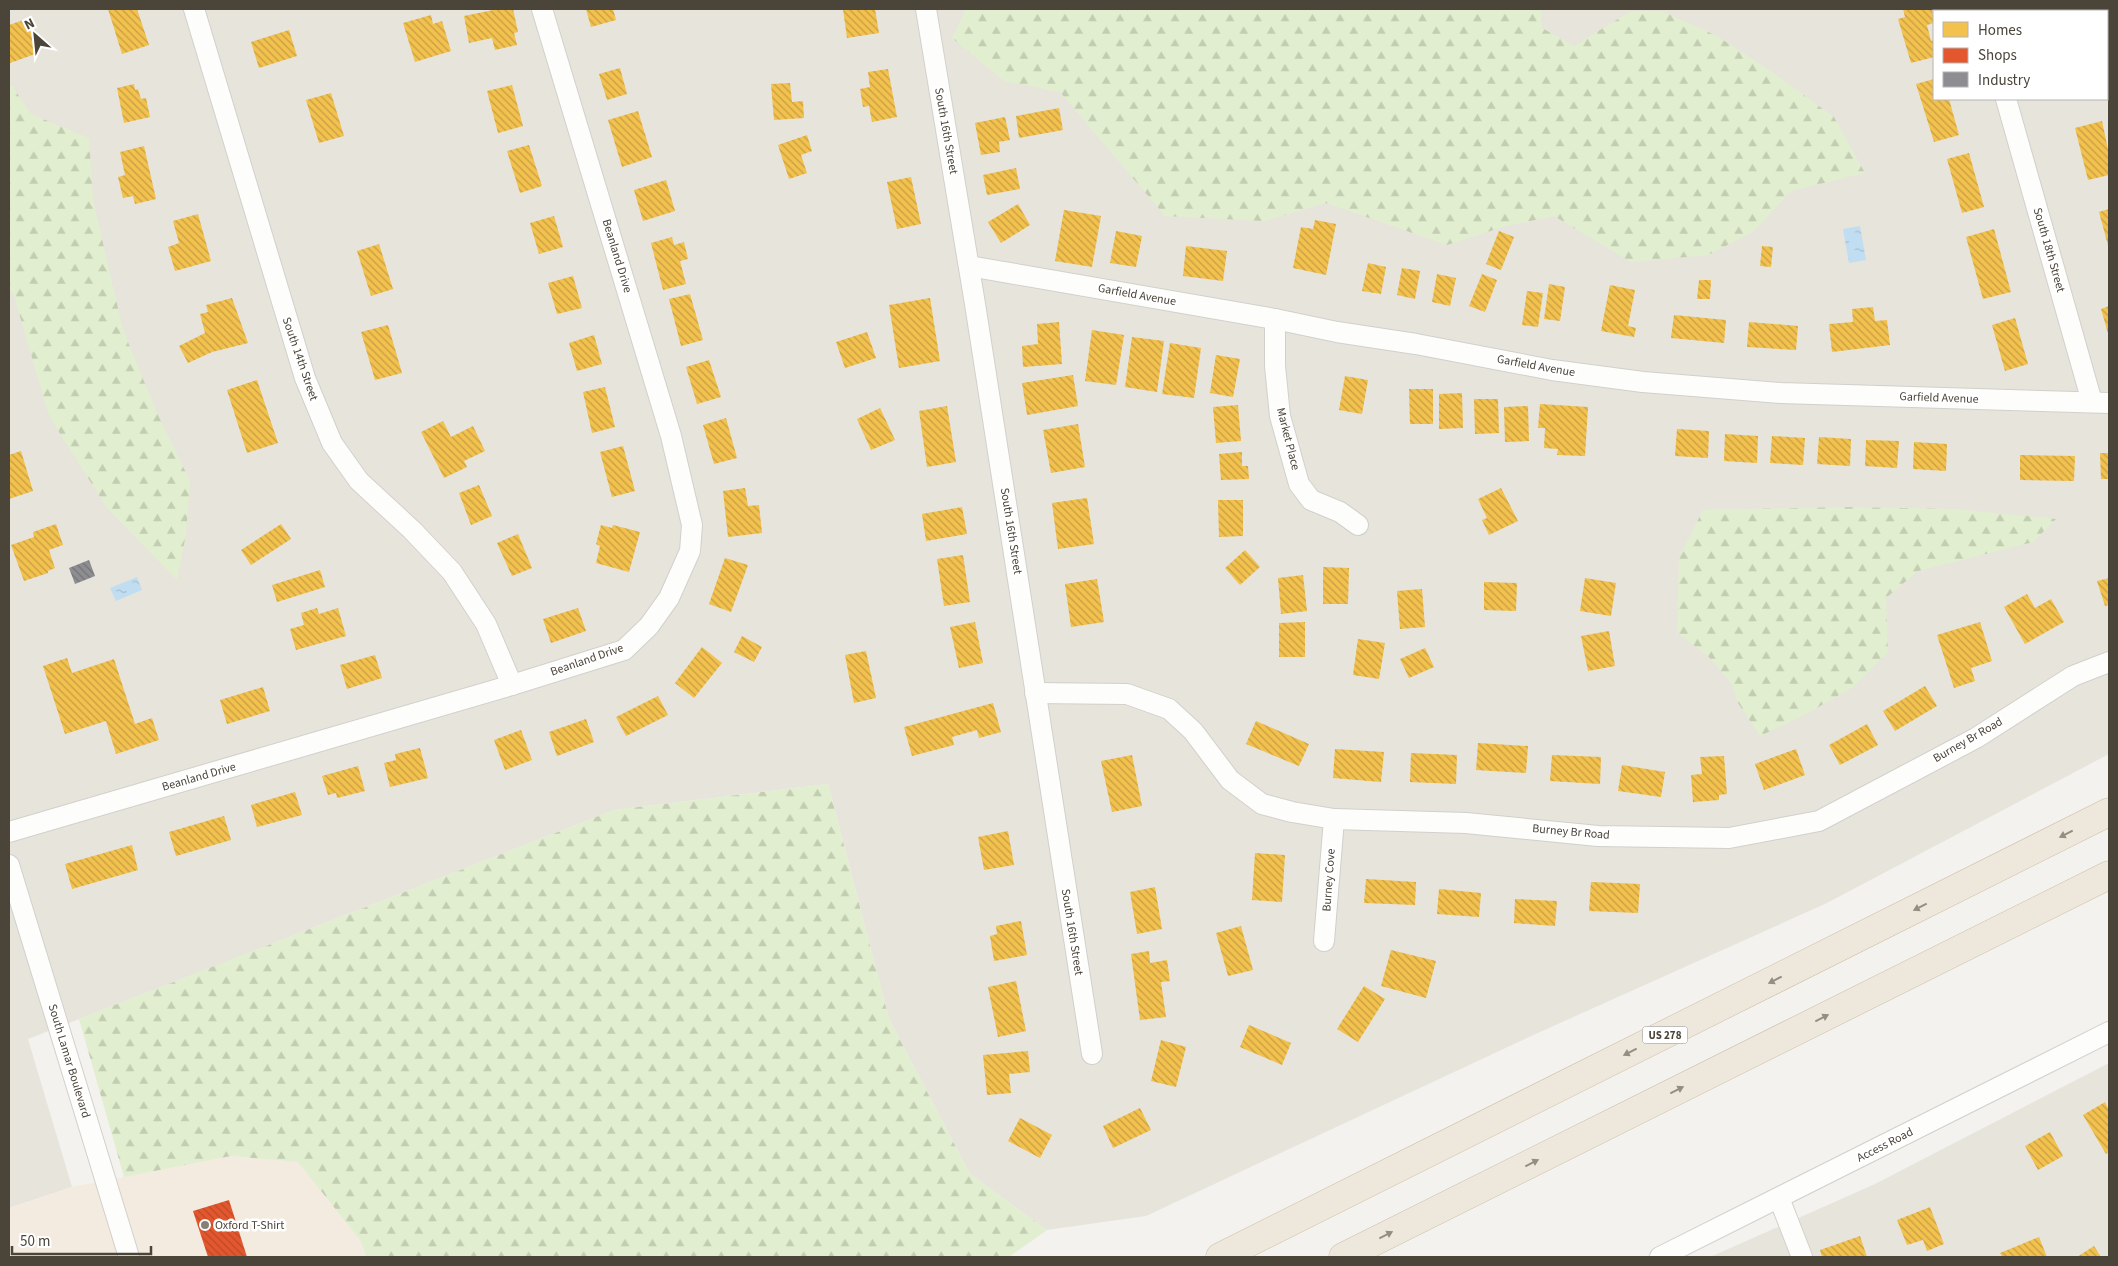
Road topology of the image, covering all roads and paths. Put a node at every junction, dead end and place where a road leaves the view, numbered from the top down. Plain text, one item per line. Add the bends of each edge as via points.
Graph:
1 (194, 9) edge
2 (542, 9) edge
3 (926, 9) edge
4 (2006, 100) edge
5 (969, 266) junction
6 (1275, 319) junction
7 (2101, 403) edge
8 (1358, 525) dead end
9 (2109, 662) edge
10 (512, 686) junction
11 (1035, 693) junction
12 (2109, 812) edge
13 (1334, 820) junction
14 (9, 832) edge
15 (9, 864) edge
16 (2109, 875) edge
17 (1324, 941) dead end
18 (2109, 1032) edge
19 (1092, 1054) dead end
20 (1779, 1198) junction
21 (130, 1257) edge
22 (1220, 1257) edge
23 (1342, 1257) edge
24 (1660, 1257) edge
25 (1802, 1257) edge

1 - 10 street, South 14th Street via 305,378 332,444 359,481 452,572 486,624
2 - 10 street, Beanland Drive via 678,458 693,538 669,598 650,626 624,650
3 - 5 street, South 16th Street
4 - 7 street, South 18th Street
5 - 6 street, Garfield Avenue
5 - 11 street, South 16th Street
6 - 7 street, Garfield Avenue via 1552,370 1643,382 1781,393
6 - 8 street, Market Place via 1280,416 1299,484 1311,500 1340,512
9 - 13 street, Burney Br Road via 2073,676 1976,738 1819,821 1729,838 1598,836 1466,823
10 - 14 street, Beanland Drive
11 - 13 street, Burney Br Road via 1126,694 1169,708 1193,732 1230,780 1262,804
11 - 19 street, South 16th Street
12 -> 22 highway, US 278
13 - 17 street, Burney Cove
15 - 21 street, South Lamar Boulevard
23 -> 16 highway
18 - 20 street, Access Road
20 - 24 street, Access Road
20 - 25 street

